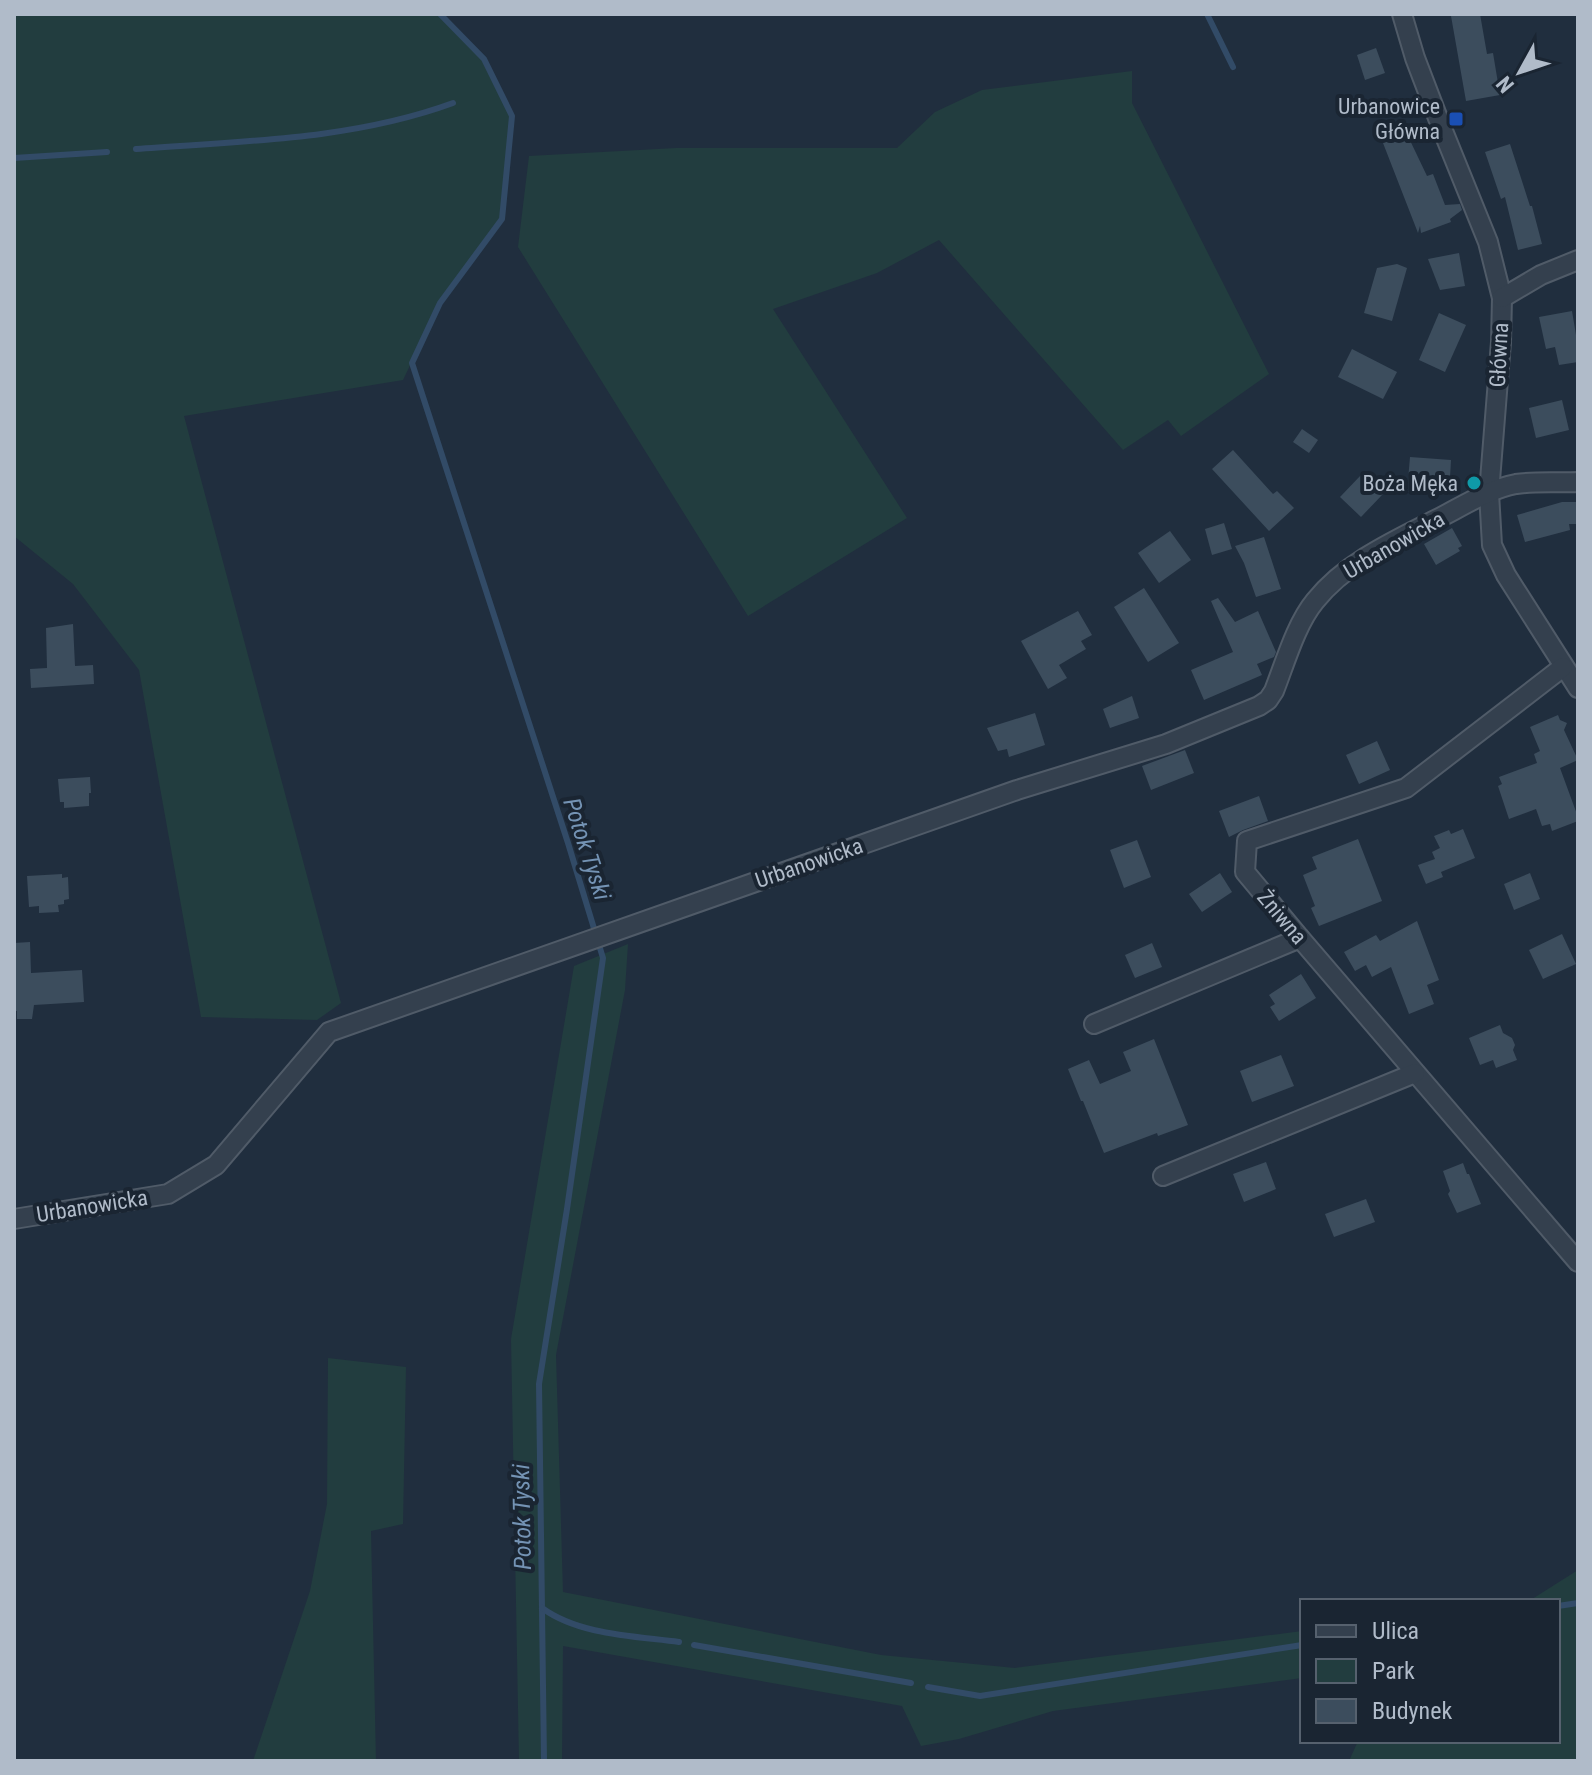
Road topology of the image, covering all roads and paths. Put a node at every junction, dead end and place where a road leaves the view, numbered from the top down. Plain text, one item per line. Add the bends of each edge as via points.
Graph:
1 (1402, 14) edge
2 (1578, 260) edge
3 (1502, 298) junction
4 (1578, 482) edge
5 (1489, 493) junction
6 (1563, 667) junction
7 (1578, 688) edge
8 (1300, 938) junction
9 (1094, 1024) dead end
10 (1415, 1073) junction
11 (1163, 1176) dead end
12 (14, 1219) edge
13 (1578, 1262) edge

1 - 3 street, Główna via 1488,242
2 - 3 street
3 - 5 street, Główna
4 - 5 street, Urbanowicka via 1516,484
5 - 6 street, Główna via 1492,545
5 - 12 street, Urbanowicka via 1388,544 1327,587 1302,623 1274,691 1259,706 1166,744 1017,790 329,1032 216,1165 168,1194
6 - 7 street, Główna
6 - 8 street, Żniwna via 1406,788 1247,841 1245,872
8 - 9 street
8 - 10 street, Żniwna
10 - 11 street
10 - 13 street, Żniwna

